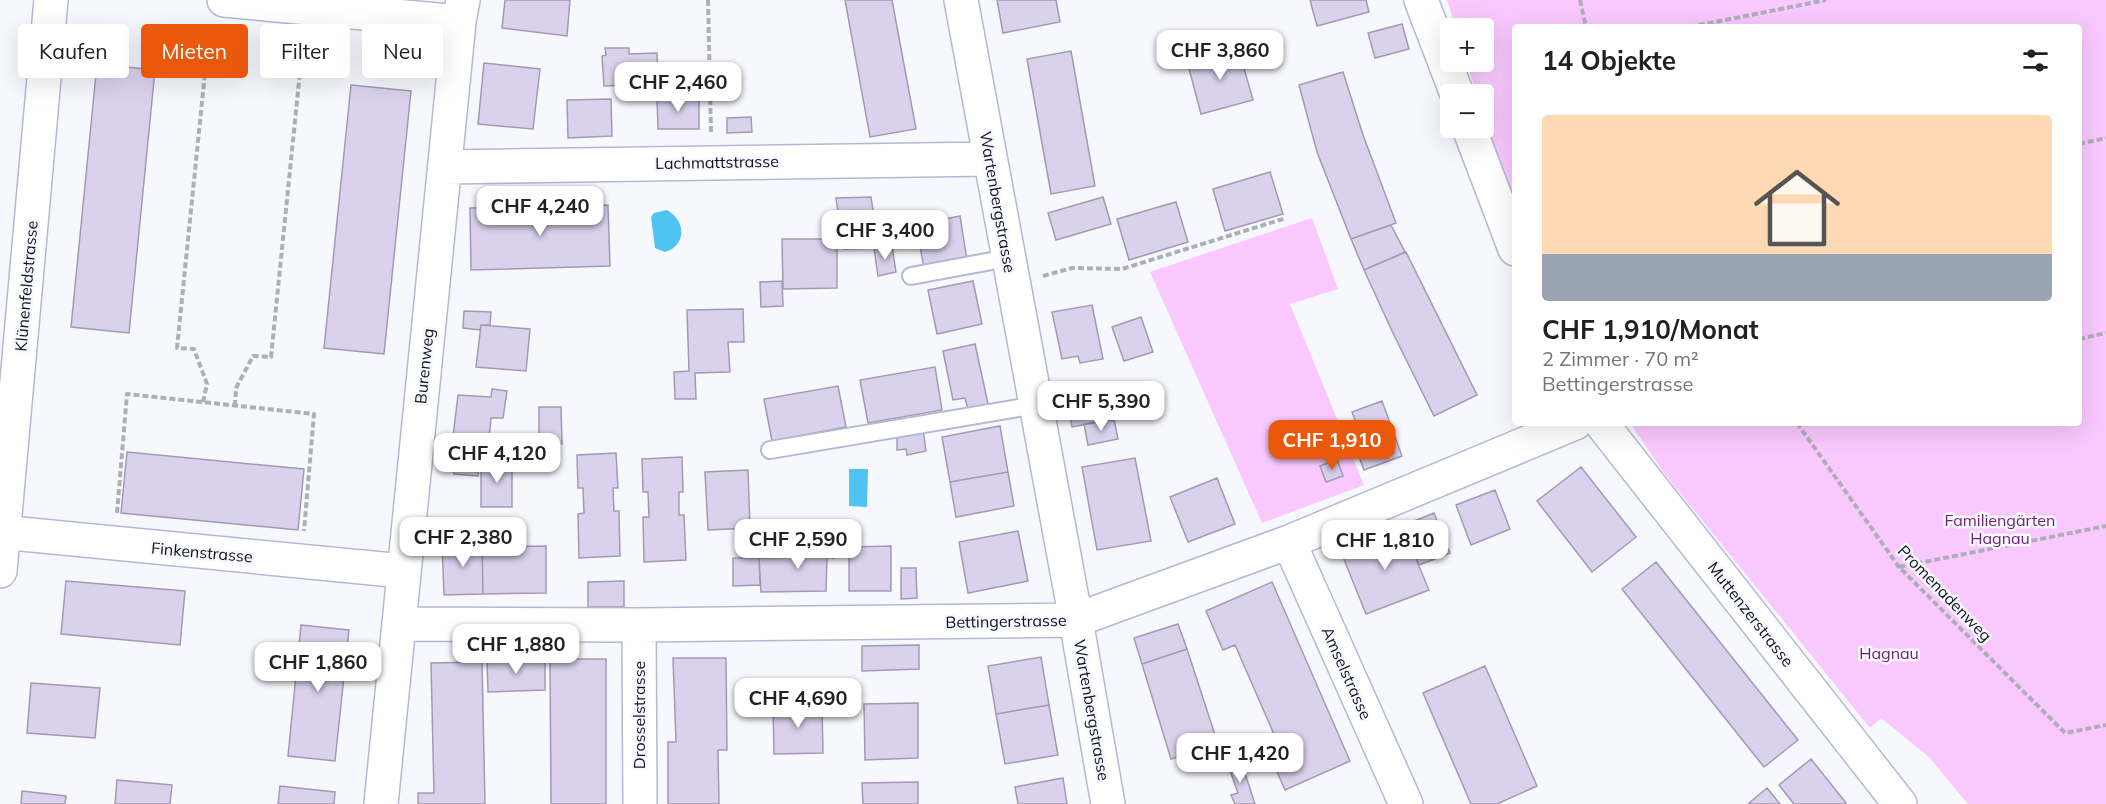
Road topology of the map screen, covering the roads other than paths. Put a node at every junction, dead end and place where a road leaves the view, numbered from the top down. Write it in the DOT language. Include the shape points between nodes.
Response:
graph roads {
  1 [pos="51,0"];
  2 [pos="961,0"];
  3 [pos="1421,0"];
  4 [pos="461,11"];
  5 [pos="228,14"];
  6 [pos="1452,84"];
  7 [pos="1473,138"];
  8 [pos="990,159"];
  9 [pos="445,167"];
  10 [pos="1512,241"];
  11 [pos="1011,271"];
  12 [pos="911,276"];
  13 [pos="1036,405"];
  14 [pos="1568,426"];
  15 [pos="1603,426"];
  16 [pos="770,450"];
  17 [pos="2,532"];
  18 [pos="1289,542"];
  19 [pos="0,571"];
  20 [pos="404,571"];
  21 [pos="1076,620"];
  22 [pos="400,624"];
  23 [pos="639,625"];
  24 [pos="381,804"];
  25 [pos="640,804"];
  26 [pos="1108,804"];
  27 [pos="1406,804"];
  28 [pos="1899,804"];
  1 -- 17 [label="street, Klünenfeldstrasse"];
  2 -- 8 [label="street, Wartenbergstrasse"];
  3 -- 6 [label="street"];
  4 -- 5 [label="street"];
  4 -- 9 [label="street, Burenweg"];
  7 -- 10 [label="street"];
  8 -- 9 [label="street, Lachmattstrasse"];
  8 -- 11 [label="street, Wartenbergstrasse"];
  9 -- 20 [label="street, Burenweg"];
  11 -- 12 [label="lane"];
  11 -- 13 [label="street, Wartenbergstrasse"];
  13 -- 16 [label="lane"];
  13 -- 21 [label="street, Wartenbergstrasse"];
  14 -- 18 [label="street, Bettingerstrasse"];
  15 -- 28 [label="street, Muttenzerstrasse"];
  17 -- 19 [label="street, Klünenfeldstrasse"];
  17 -- 20 [label="street, Finkenstrasse"];
  18 -- 21 [label="street, Bettingerstrasse"];
  18 -- 27 [label="street, Amselstrasse"];
  20 -- 22 [label="street, Burenweg"];
  21 -- 23 [label="street, Bettingerstrasse"];
  21 -- 26 [label="street, Wartenbergstrasse"];
  22 -- 23 [label="street, Bettingerstrasse"];
  22 -- 24 [label="street, Burenweg"];
  23 -- 25 [label="street, Drosselstrasse"];
}
